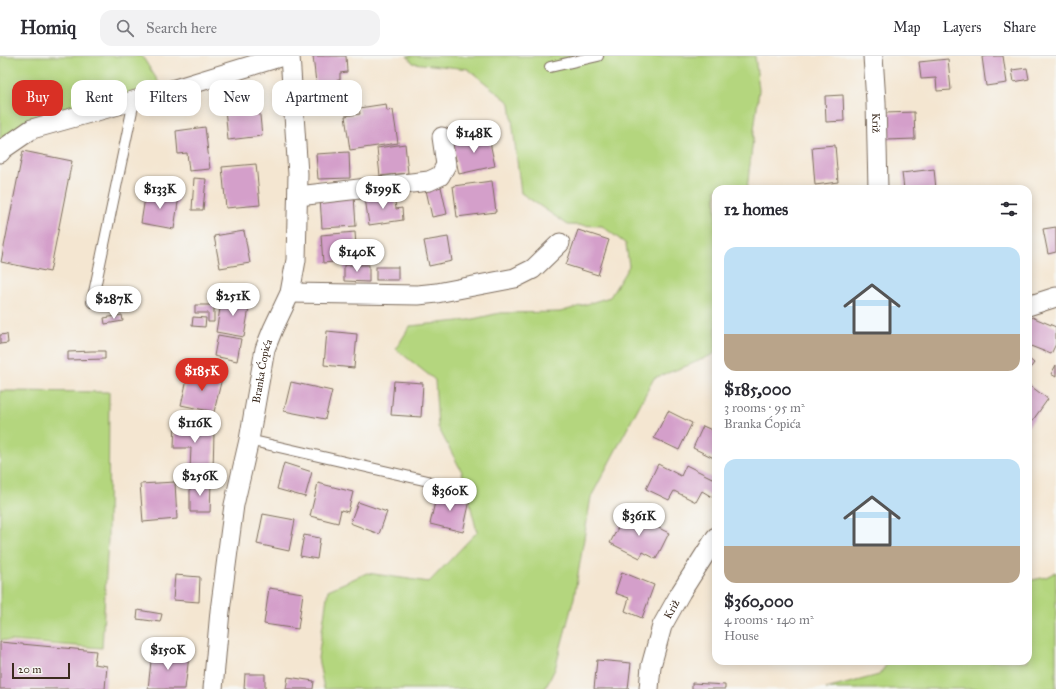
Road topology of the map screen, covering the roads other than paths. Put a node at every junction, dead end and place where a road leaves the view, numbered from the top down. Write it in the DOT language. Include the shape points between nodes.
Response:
graph roads {
  1 [pos="283,56"];
  2 [pos="290,56"];
  3 [pos="598,56"];
  4 [pos="873,56"];
  5 [pos="550,67"];
  6 [pos="134,101"];
  7 [pos="442,137"];
  8 [pos="0,153"];
  9 [pos="878,185"];
  10 [pos="298,196"];
  11 [pos="560,243"];
  12 [pos="290,293"];
  13 [pos="1056,297"];
  14 [pos="92,302"];
  15 [pos="1032,305"];
  16 [pos="249,440"];
  17 [pos="428,481"];
  18 [pos="712,544"];
  19 [pos="213,689"];
  20 [pos="648,689"];
  1 -- 6 [label="street"];
  2 -- 10 [label="street, Branka Ćopića"];
  3 -- 5 [label="lane"];
  4 -- 9 [label="street, Križ"];
  6 -- 8 [label="street" via="32,129"];
  6 -- 14 [label="lane"];
  7 -- 10 [label="street" via="446,165 440,176 429,181"];
  10 -- 12 [label="street, Branka Ćopića" via="296,260"];
  11 -- 12 [label="street" via="533,268 515,278 437,293"];
  12 -- 16 [label="street, Branka Ćopića" via="265,349"];
  13 -- 15 [label="street"];
  16 -- 17 [label="lane"];
  16 -- 19 [label="street, Branka Ćopića" via="234,505"];
  18 -- 20 [label="street, Križ" via="662,626 651,666"];
}
